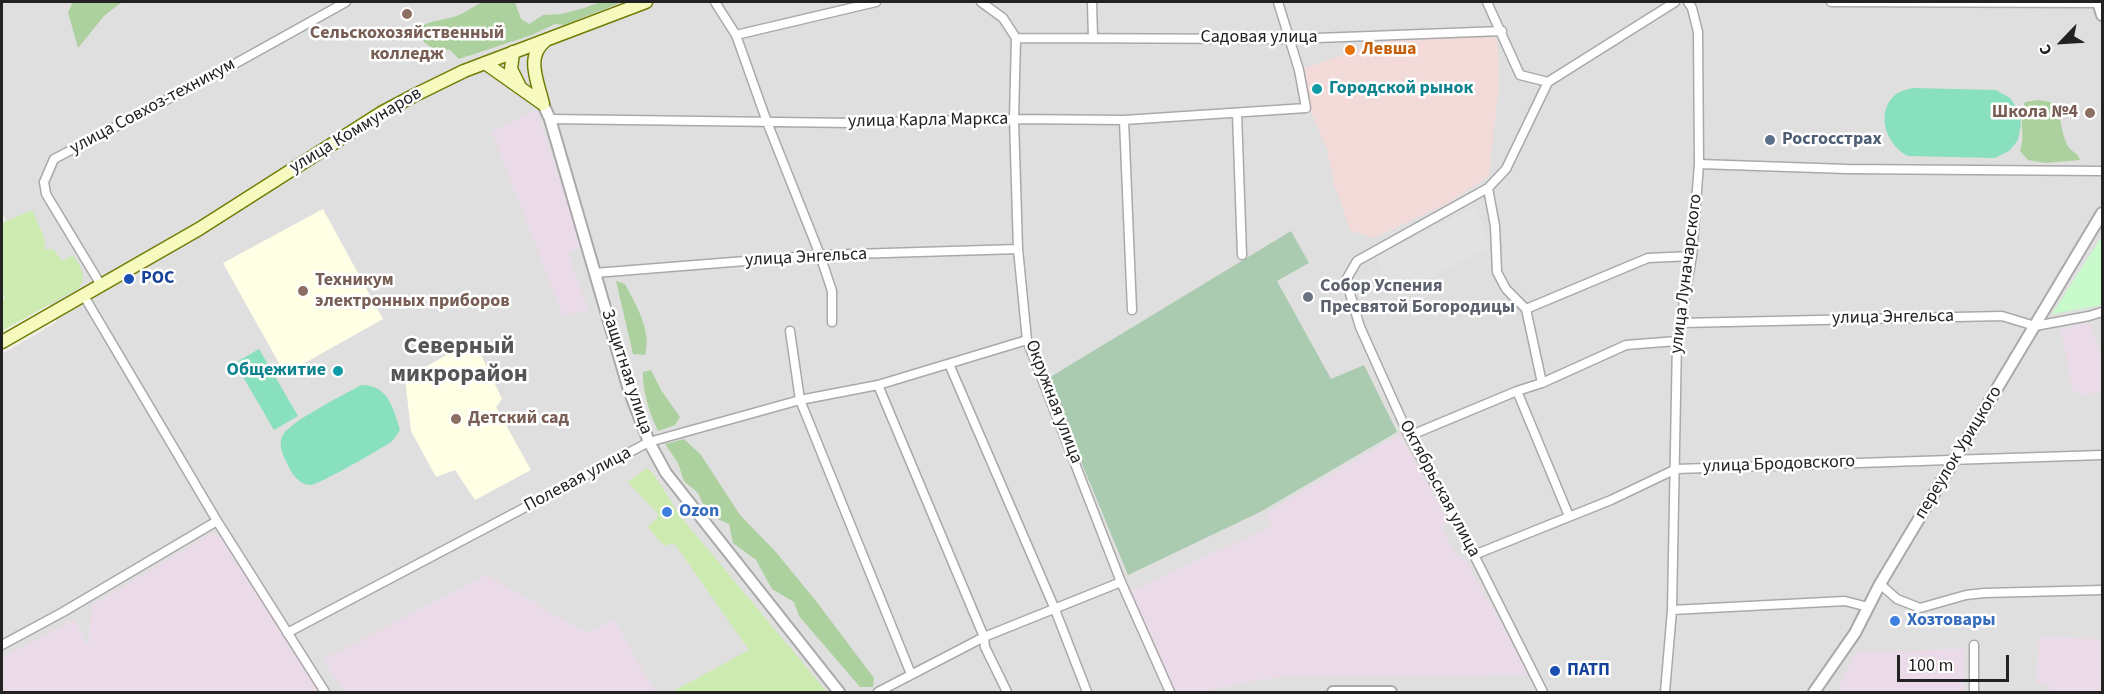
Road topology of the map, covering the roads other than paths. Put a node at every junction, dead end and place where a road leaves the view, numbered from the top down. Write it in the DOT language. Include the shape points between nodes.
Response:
graph roads {
  1 [pos="346,2"];
  2 [pos="646,2"];
  3 [pos="715,2"];
  4 [pos="876,2"];
  5 [pos="981,2"];
  6 [pos="1092,2"];
  7 [pos="1278,2"];
  8 [pos="1487,2"];
  9 [pos="1675,2"];
  10 [pos="1688,2"];
  11 [pos="1830,2"];
  12 [pos="2099,2"];
  13 [pos="2103,15"];
  14 [pos="1502,31"];
  15 [pos="736,35"];
  16 [pos="1016,38"];
  17 [pos="1093,38"];
  18 [pos="547,39"];
  19 [pos="1291,39"];
  20 [pos="516,51"];
  21 [pos="486,63"];
  22 [pos="533,64"];
  23 [pos="1548,82"];
  24 [pos="521,88"];
  25 [pos="543,104"];
  26 [pos="1237,113"];
  27 [pos="1014,119"];
  28 [pos="550,120"];
  29 [pos="1124,120"];
  30 [pos="767,122"];
  31 [pos="1699,164"];
  32 [pos="2103,171"];
  33 [pos="1488,188"];
  34 [pos="2103,213"];
  35 [pos="1018,249"];
  36 [pos="820,255"];
  37 [pos="1242,255"];
  38 [pos="1692,255"];
  39 [pos="595,273"];
  40 [pos="101,285"];
  41 [pos="84,296"];
  42 [pos="1526,309"];
  43 [pos="1132,310"];
  44 [pos="2103,312"];
  45 [pos="832,322"];
  46 [pos="1681,323"];
  47 [pos="2035,326"];
  48 [pos="790,331"];
  49 [pos="1027,340"];
  50 [pos="1677,341"];
  51 [pos="2,342"];
  52 [pos="949,364"];
  53 [pos="1542,383"];
  54 [pos="878,385"];
  55 [pos="1517,391"];
  56 [pos="800,400"];
  57 [pos="1409,436"];
  58 [pos="649,442"];
  59 [pos="2103,455"];
  60 [pos="1955,459"];
  61 [pos="1676,469"];
  62 [pos="1569,516"];
  63 [pos="217,521"];
  64 [pos="1473,555"];
  65 [pos="1121,582"];
  66 [pos="1880,584"];
  67 [pos="2103,590"];
  68 [pos="1054,607"];
  69 [pos="1868,607"];
  70 [pos="1672,610"];
  71 [pos="287,633"];
  72 [pos="984,637"];
  73 [pos="2,645"];
  74 [pos="1974,645"];
  75 [pos="911,674"];
  76 [pos="325,693"];
  77 [pos="839,693"];
  78 [pos="878,693"];
  79 [pos="1007,693"];
  80 [pos="1087,693"];
  81 [pos="1170,693"];
  82 [pos="1333,693"];
  83 [pos="1391,693"];
  84 [pos="1543,693"];
  85 [pos="1665,693"];
  86 [pos="1814,693"];
  87 [pos="1974,693"];
  1 -- 40 [label="street, улица Совхоз-техникум" via="54,159 44,182 46,194"];
  2 -- 18 [label="main road, улица Коммунаров"];
  3 -- 15 [label="street"];
  4 -- 15 [label="street"];
  5 -- 16 [label="street" via="1003,18"];
  6 -- 17 [label="street"];
  7 -- 19 [label="street"];
  8 -- 14 [label="street"];
  9 -- 23 [label="street"];
  10 -- 31 [label="street, улица Луначарского" via="1698,32"];
  11 -- 12 [label="street"];
  12 -- 13 [label="street"];
  14 -- 19 [label="street, Садовая улица"];
  14 -- 23 [label="street" via="1520,75"];
  15 -- 30 [label="street"];
  16 -- 17 [label="street, Садовая улица"];
  16 -- 27 [label="street, Окружная улица"];
  17 -- 19 [label="street, Садовая улица"];
  18 -- 20 [label="main road, улица Коммунаров"];
  18 -- 22 [label="main road" via="535,52"];
  19 -- 26 [label="street, улица Карла Маркса" via="1306,108"];
  20 -- 21 [label="main road, улица Коммунаров"];
  20 -- 22 [label="main road"];
  20 -- 24 [label="main road" via="511,69"];
  21 -- 24 [label="main road"];
  21 -- 40 [label="main road, улица Коммунаров" via="464,70 381,113"];
  22 -- 25 [label="main road"];
  23 -- 33 [label="street" via="1506,169"];
  24 -- 25 [label="main road"];
  25 -- 28 [label="street, Защитная улица"];
  26 -- 29 [label="street, улица Карла Маркса"];
  26 -- 37 [label="street"];
  27 -- 29 [label="street, улица Карла Маркса"];
  27 -- 30 [label="street, улица Карла Маркса"];
  27 -- 35 [label="street, Окружная улица"];
  28 -- 30 [label="street, улица Карла Маркса"];
  28 -- 39 [label="street, Защитная улица"];
  29 -- 43 [label="street"];
  30 -- 36 [label="street"];
  31 -- 32 [label="street"];
  31 -- 38 [label="street, улица Луначарского"];
  33 -- 42 [label="street" via="1496,226 1497,272 1506,290"];
  33 -- 57 [label="street, Октябрьская улица" via="1357,261 1346,280 1360,327"];
  34 -- 47 [label="street, переулок Урицкого"];
  35 -- 36 [label="street, улица Энгельса"];
  35 -- 49 [label="street, Окружная улица"];
  36 -- 39 [label="street, улица Энгельса"];
  36 -- 45 [label="street" via="832,291"];
  38 -- 42 [label="street" via="1648,258"];
  38 -- 46 [label="street, улица Луначарского"];
  39 -- 58 [label="street, Защитная улица" via="629,390"];
  40 -- 41 [label="main road, улица Коммунаров"];
  41 -- 51 [label="main road, улица Коммунаров"];
  41 -- 63 [label="street"];
  42 -- 53 [label="street"];
  44 -- 47 [label="street, улица Энгельса"];
  46 -- 47 [label="street, улица Энгельса" via="2002,316"];
  46 -- 50 [label="street, улица Луначарского"];
  47 -- 60 [label="street, переулок Урицкого"];
  48 -- 56 [label="street"];
  49 -- 52 [label="street, Полевая улица"];
  49 -- 65 [label="street, Окружная улица"];
  50 -- 53 [label="street" via="1626,345"];
  50 -- 61 [label="street, улица Луначарского"];
  52 -- 54 [label="street, Полевая улица"];
  52 -- 68 [label="street"];
  53 -- 55 [label="street"];
  54 -- 56 [label="street, Полевая улица"];
  54 -- 72 [label="street"];
  55 -- 57 [label="street"];
  55 -- 62 [label="street"];
  56 -- 58 [label="street, Полевая улица"];
  56 -- 75 [label="street"];
  57 -- 64 [label="street, Октябрьская улица"];
  58 -- 71 [label="street, Полевая улица"];
  58 -- 77 [label="street, Защитная улица" via="666,473"];
  59 -- 60 [label="street, улица Бродовского"];
  60 -- 61 [label="street, улица Бродовского"];
  60 -- 66 [label="street, переулок Урицкого"];
  61 -- 62 [label="street, улица Бродовского"];
  61 -- 70 [label="street, улица Луначарского"];
  62 -- 64 [label="street, улица Бродовского"];
  63 -- 71 [label="street"];
  63 -- 73 [label="street"];
  64 -- 84 [label="street, Октябрьская улица"];
  65 -- 68 [label="street"];
  65 -- 81 [label="street, Окружная улица"];
  66 -- 67 [label="street" via="1897,599 1920,608 1984,593"];
  66 -- 69 [label="street, переулок Урицкого"];
  68 -- 72 [label="street"];
  68 -- 80 [label="street"];
  69 -- 70 [label="street" via="1845,601"];
  69 -- 86 [label="street, переулок Урицкого"];
  70 -- 85 [label="street, улица Луначарского"];
  71 -- 76 [label="street"];
  72 -- 75 [label="street"];
  72 -- 79 [label="street"];
  74 -- 87 [label="street"];
  75 -- 78 [label="street"];
  82 -- 83 [label="street"];
}
